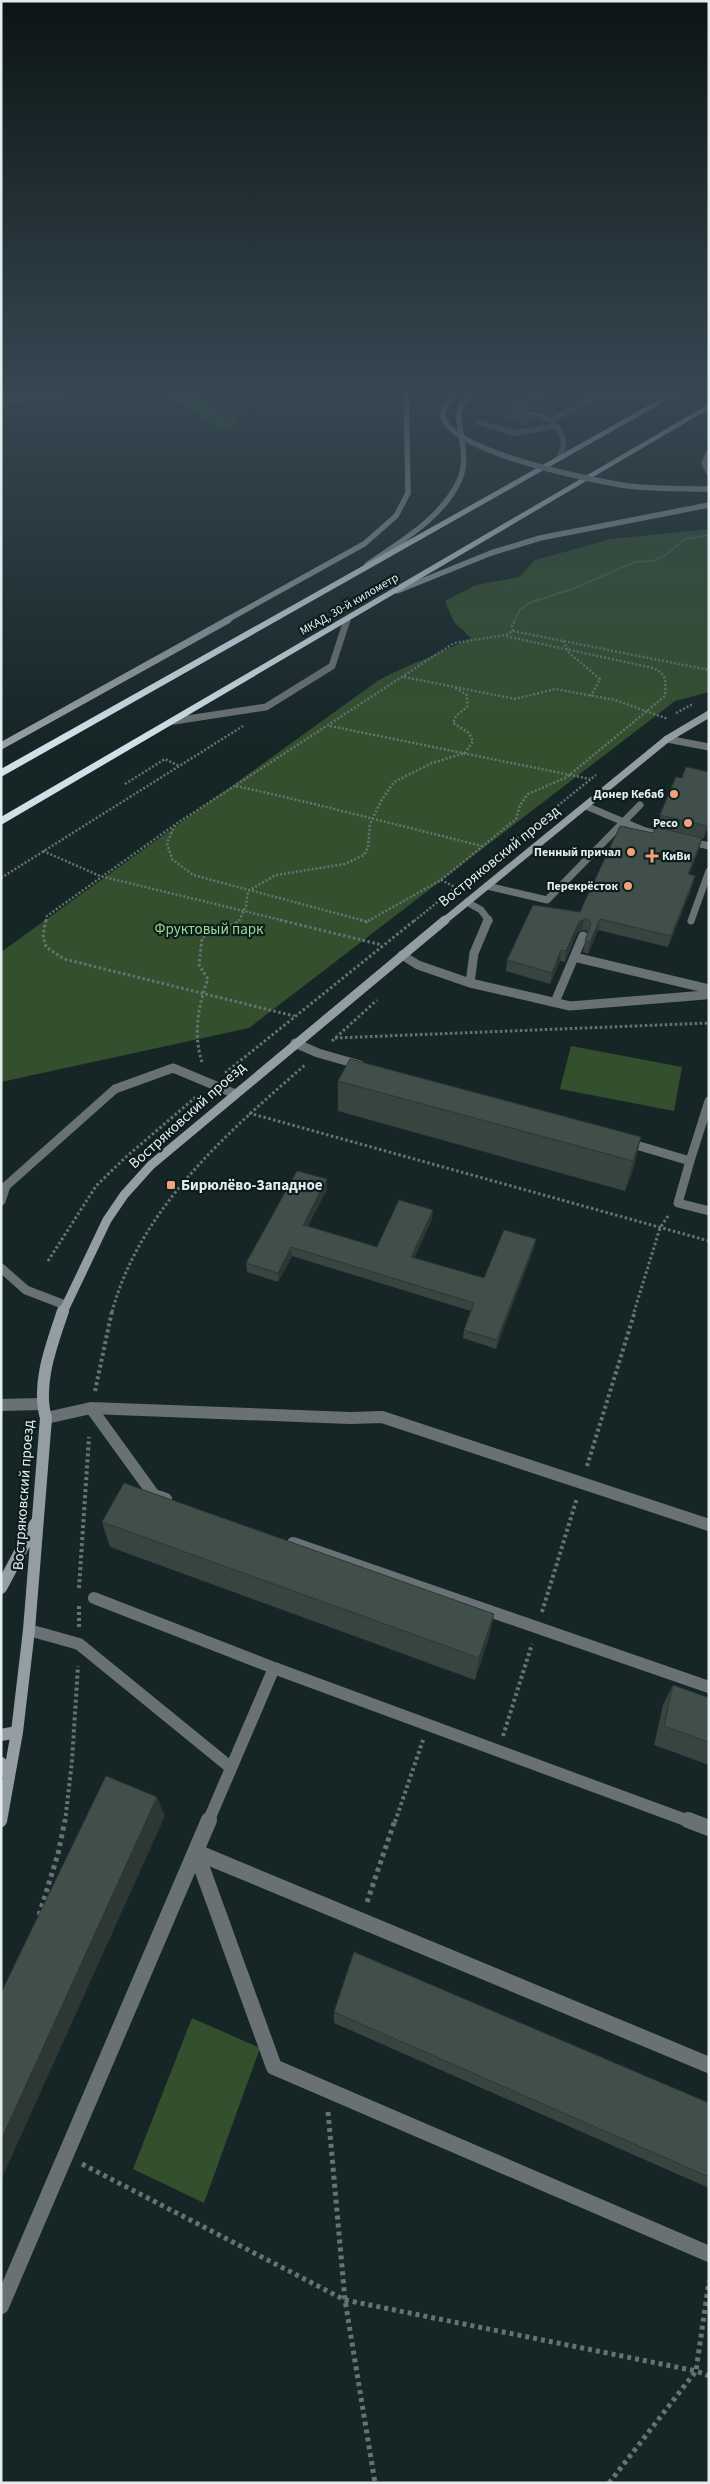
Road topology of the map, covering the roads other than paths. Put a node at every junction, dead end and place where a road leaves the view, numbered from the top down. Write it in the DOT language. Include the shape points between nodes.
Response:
graph roads {
  1 [pos="403,506"];
  2 [pos="440,506"];
  3 [pos="475,506"];
  4 [pos="540,506"];
  5 [pos="704,506"];
  6 [pos="354,575"];
  7 [pos="397,591"];
  8 [pos="347,619"];
  9 [pos="709,714"];
  10 [pos="174,721"];
  11 [pos="667,739"];
  12 [pos="1,746"];
  13 [pos="709,747"];
  14 [pos="1,774"];
  15 [pos="640,805"];
  16 [pos="586,806"];
  17 [pos="622,821"];
  18 [pos="1,822"];
  19 [pos="672,837"];
  20 [pos="681,840"];
  21 [pos="709,846"];
  22 [pos="709,871"];
  23 [pos="487,886"];
  24 [pos="467,902"];
  25 [pos="690,921"];
  26 [pos="584,936"];
  27 [pos="402,954"];
  28 [pos="574,957"];
  29 [pos="470,983"];
  30 [pos="707,992"];
  31 [pos="555,1002"];
  32 [pos="294,1043"];
  33 [pos="366,1067"];
  34 [pos="233,1093"];
  35 [pos="709,1100"];
  36 [pos="614,1139"];
  37 [pos="690,1161"];
  38 [pos="1,1201"];
  39 [pos="709,1211"];
  40 [pos="1,1268"];
  41 [pos="65,1305"];
  42 [pos="42,1404"];
  43 [pos="1,1405"];
  44 [pos="91,1408"];
  45 [pos="46,1418"];
  46 [pos="182,1504"];
  47 [pos="38,1519"];
  48 [pos="709,1525"];
  49 [pos="285,1540"];
  50 [pos="1,1588"];
  51 [pos="94,1598"];
  52 [pos="29,1630"];
  53 [pos="274,1668"];
  54 [pos="709,1687"];
  55 [pos="17,1732"];
  56 [pos="1,1735"];
  57 [pos="1,1763"];
  58 [pos="230,1767"];
  59 [pos="9,1777"];
  60 [pos="1,1821"];
  61 [pos="709,1828"];
  62 [pos="196,1852"];
  63 [pos="709,2065"];
  64 [pos="709,2254"];
  65 [pos="1,2306"];
  1 -- 12 [label="street" via="396,518 364,544"];
  2 -- 6 [label="street"];
  3 -- 6 [label="highway, МКАД, 30-й километр"];
  4 -- 7 [label="highway, МКАД, 30-й километр"];
  5 -- 7 [label="street" via="540,538 491,553"];
  6 -- 14 [label="highway, МКАД, 30-й километр"];
  7 -- 8 [label="highway, МКАД, 30-й километр"];
  8 -- 10 [label="highway, МКАД, 30-й километр"];
  8 -- 10 [label="lane" via="332,666 266,707"];
  9 -- 11 [label="street, Востряковский проезд"];
  10 -- 18 [label="highway, МКАД, 30-й километр"];
  11 -- 13 [label="lane"];
  11 -- 16 [label="street, Востряковский проезд"];
  15 -- 17 [label="lane"];
  16 -- 17 [label="lane"];
  16 -- 23 [label="street, Востряковский проезд"];
  17 -- 19 [label="lane" via="645,831"];
  17 -- 23 [label="lane" via="547,900"];
  20 -- 21 [label="lane"];
  22 -- 25 [label="lane"];
  23 -- 24 [label="street, Востряковский проезд"];
  24 -- 27 [label="street, Востряковский проезд"];
  24 -- 29 [label="lane" via="481,910 489,921 474,953"];
  26 -- 28 [label="lane"];
  27 -- 29 [label="lane" via="418,965"];
  27 -- 32 [label="street, Востряковский проезд"];
  28 -- 30 [label="lane"];
  28 -- 31 [label="lane"];
  29 -- 31 [label="lane"];
  30 -- 31 [label="lane" via="570,1006"];
  32 -- 33 [label="lane"];
  32 -- 34 [label="street, Востряковский проезд"];
  34 -- 38 [label="lane" via="174,1068 115,1089 6,1186"];
  34 -- 41 [label="street, Востряковский проезд" via="151,1165 124,1195 106,1220"];
  35 -- 37 [label="lane"];
  36 -- 37 [label="lane"];
  37 -- 39 [label="lane" via="678,1203"];
  40 -- 41 [label="lane" via="26,1290"];
  41 -- 42 [label="street, Востряковский проезд" via="49,1353"];
  42 -- 43 [label="lane"];
  42 -- 45 [label="street, Востряковский проезд"];
  44 -- 45 [label="lane"];
  44 -- 46 [label="lane" via="154,1495"];
  44 -- 48 [label="lane" via="382,1417"];
  45 -- 47 [label="street, Востряковский проезд"];
  47 -- 50 [label="street"];
  47 -- 52 [label="street, Востряковский проезд"];
  49 -- 54 [label="lane"];
  51 -- 53 [label="lane"];
  52 -- 55 [label="street, Востряковский проезд"];
  52 -- 58 [label="lane" via="79,1644"];
  53 -- 58 [label="lane"];
  53 -- 61 [label="lane"];
  55 -- 56 [label="street"];
  55 -- 59 [label="street, Востряковский проезд"];
  57 -- 59 [label="street"];
  58 -- 62 [label="lane"];
  59 -- 60 [label="street, Востряковский проезд"];
  62 -- 63 [label="lane"];
  62 -- 64 [label="lane" via="274,2067"];
  62 -- 65 [label="lane"];
}
